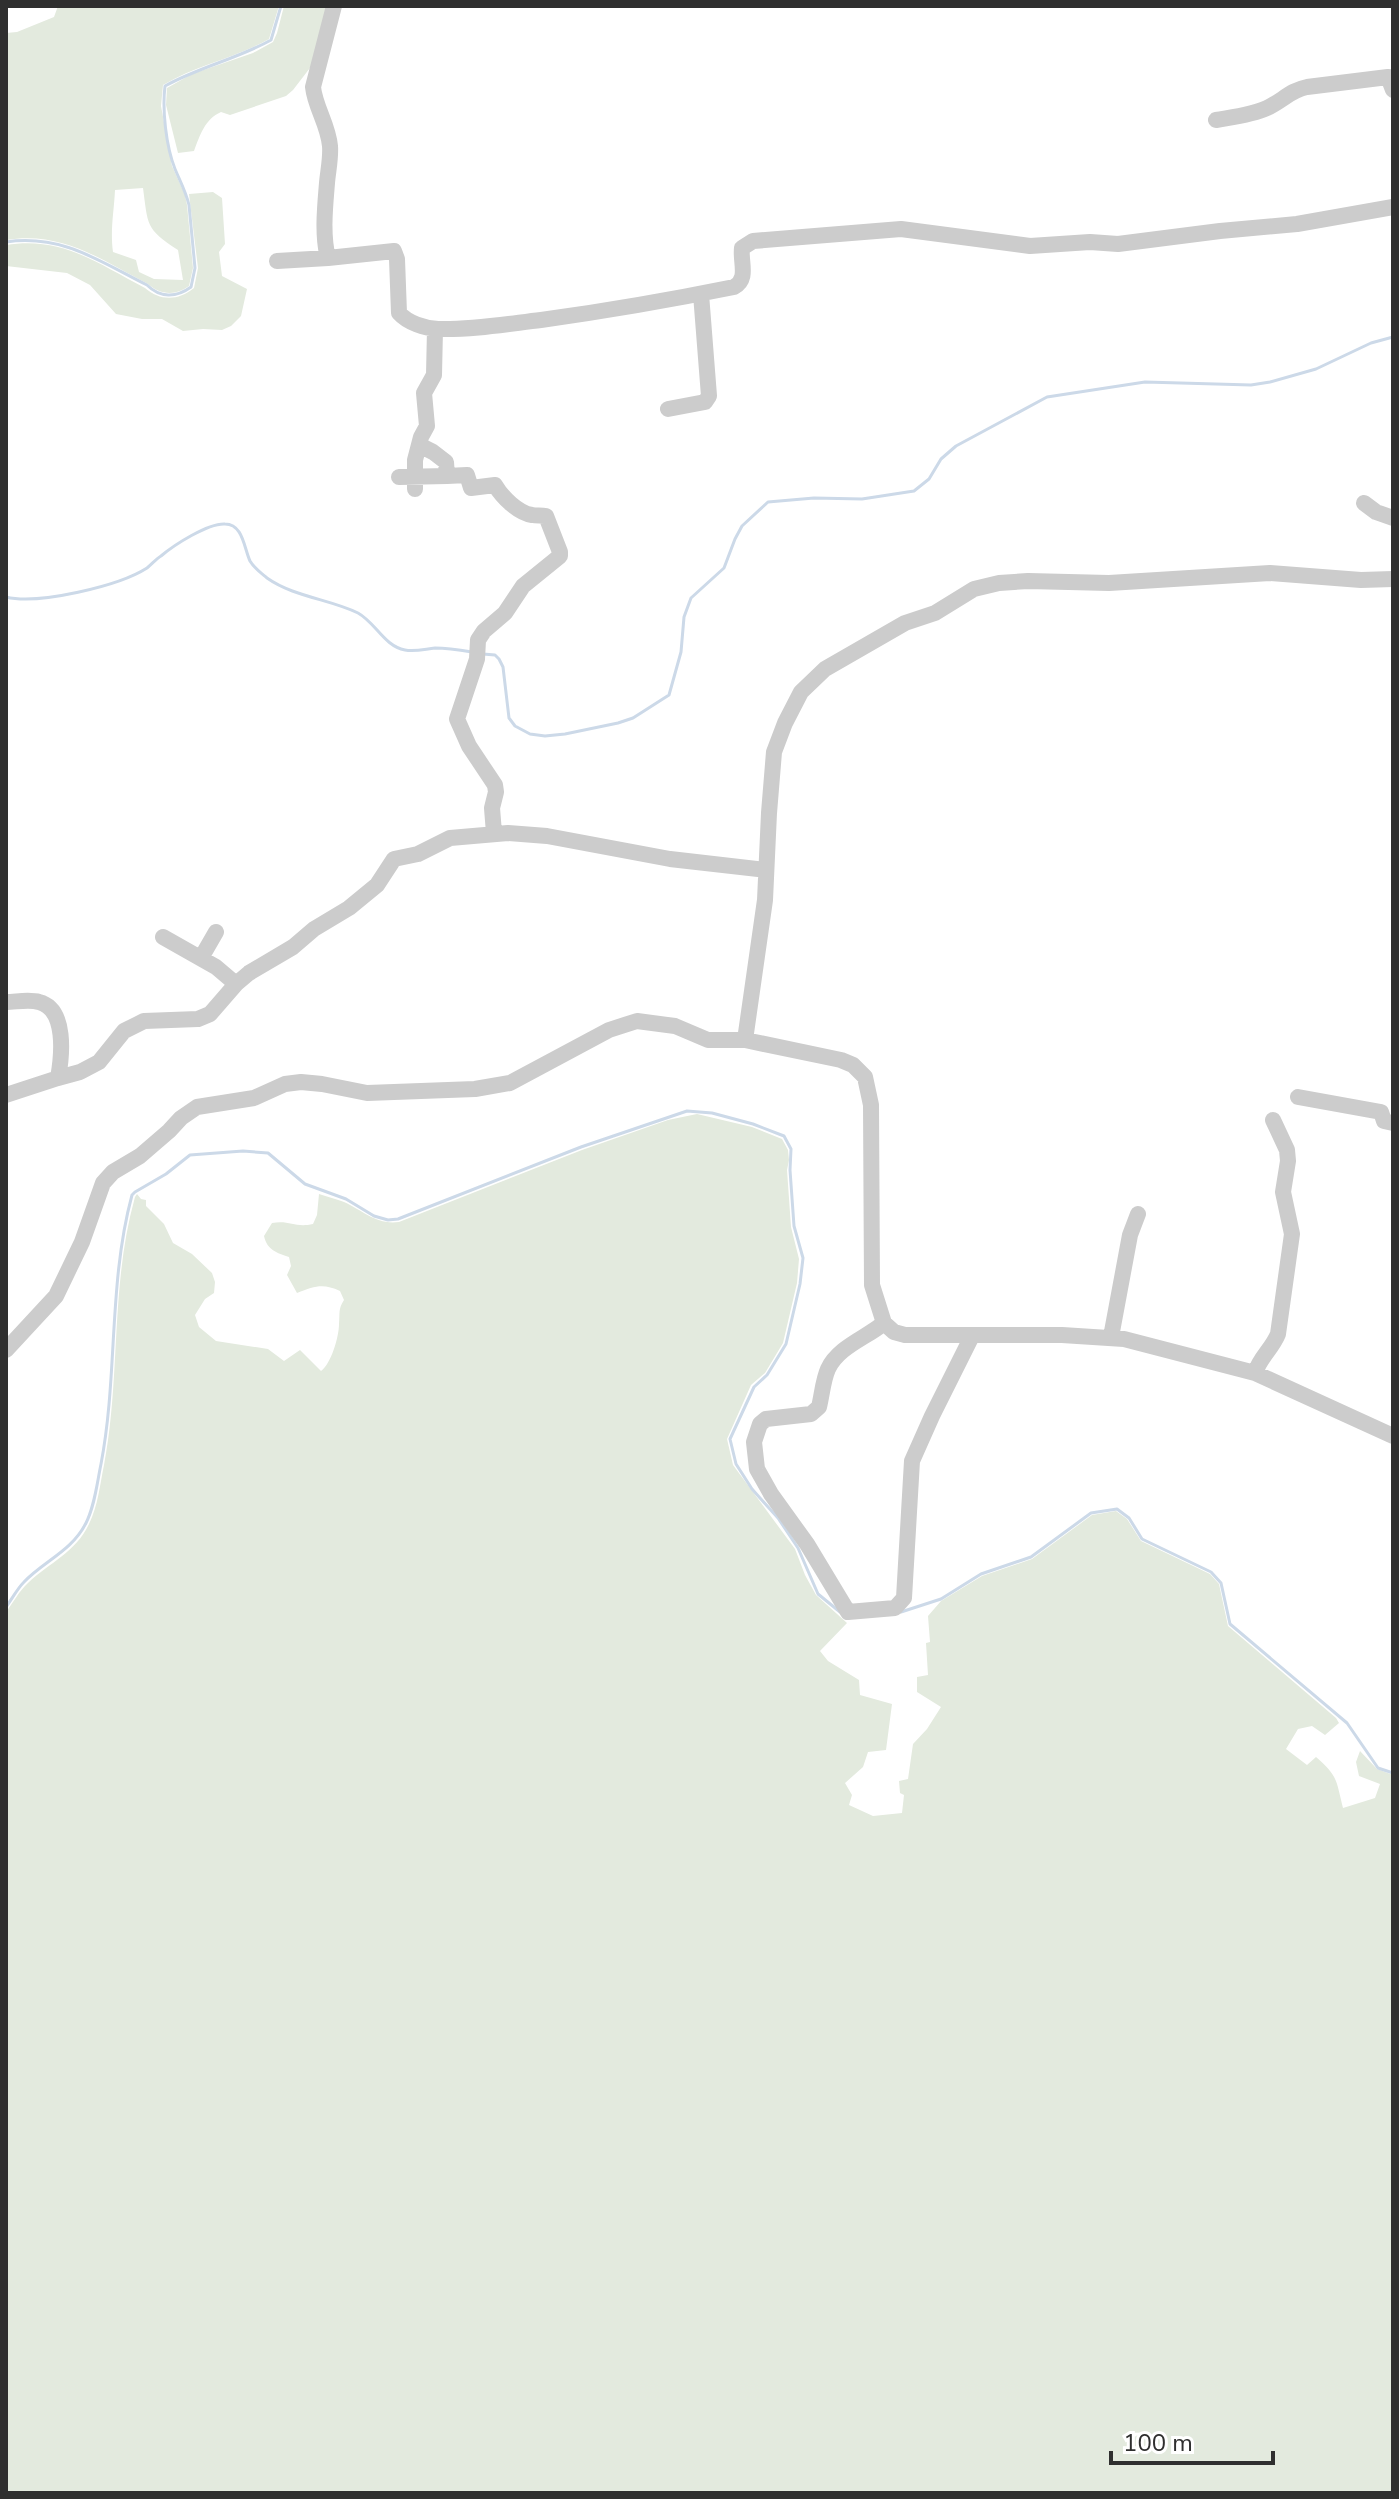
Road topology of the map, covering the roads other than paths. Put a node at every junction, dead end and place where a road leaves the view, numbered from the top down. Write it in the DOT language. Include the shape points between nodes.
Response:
graph roads {
  1 [pos="334,6"];
  2 [pos="1393,90"];
  3 [pos="1216,120"];
  4 [pos="1393,207"];
  5 [pos="328,258"];
  6 [pos="277,261"];
  7 [pos="701,294"];
  8 [pos="435,329"];
  9 [pos="668,409"];
  10 [pos="419,445"];
  11 [pos="447,476"];
  12 [pos="1364,503"];
  13 [pos="1393,518"];
  14 [pos="1393,579"];
  15 [pos="494,833"];
  16 [pos="766,870"];
  17 [pos="216,932"];
  18 [pos="163,937"];
  19 [pos="201,958"];
  20 [pos="236,984"];
  21 [pos="6,1002"];
  22 [pos="745,1040"];
  23 [pos="58,1078"];
  24 [pos="6,1095"];
  25 [pos="1298,1097"];
  26 [pos="1273,1120"];
  27 [pos="1393,1123"];
  28 [pos="1138,1214"];
  29 [pos="884,1323"];
  30 [pos="972,1336"];
  31 [pos="1111,1337"];
  32 [pos="6,1350"];
  33 [pos="1255,1373"];
  34 [pos="1393,1436"];
  1 -- 5 [label="street" via="313,87 331,150"];
  2 -- 3 [label="street" via="1388,77 1307,87 1259,111"];
  4 -- 7 [label="street" via="1297,224 1118,244 1030,246 901,229 753,241 742,248 739,285"];
  5 -- 6 [label="street"];
  5 -- 8 [label="street" via="394,251 399,313"];
  7 -- 8 [label="street" via="547,319"];
  7 -- 9 [label="street" via="709,396 705,402"];
  8 -- 10 [label="street" via="434,375 424,393 427,426"];
  10 -- 11 [label="street" via="446,462"];
  10 -- 11 [label="street" via="410,481"];
  11 -- 15 [label="street" via="467,475 471,488 495,485 524,512 546,516 560,552 478,640 472,677 457,714 469,746 495,785"];
  12 -- 13 [label="street"];
  14 -- 16 [label="street" via="1238,573 1109,583 1028,581 974,589 825,669 801,692 774,752"];
  15 -- 16 [label="street" via="547,836"];
  15 -- 20 [label="street" via="450,838 394,859 377,885 349,908"];
  16 -- 22 [label="street"];
  17 -- 19 [label="street"];
  18 -- 19 [label="street"];
  19 -- 20 [label="street"];
  20 -- 23 [label="street" via="210,1014 144,1021 124,1031 99,1062"];
  21 -- 23 [label="street" via="41,1002 54,1015 62,1044"];
  22 -- 29 [label="street" via="841,1060 865,1077 871,1105 872,1285"];
  22 -- 32 [label="street" via="708,1040 675,1026 637,1021 609,1030 510,1083 367,1093 301,1082 254,1098 197,1107 103,1183 56,1296"];
  23 -- 24 [label="street"];
  25 -- 27 [label="street" via="1381,1112 1384,1121"];
  26 -- 33 [label="street" via="1287,1150 1283,1192 1292,1240 1278,1334"];
  28 -- 31 [label="street"];
  29 -- 30 [label="street" via="905,1335"];
  29 -- 30 [label="street" via="845,1348 827,1369 815,1411 766,1419 754,1442 757,1469 848,1612 895,1608 904,1598 912,1461"];
  30 -- 31 [label="street"];
  31 -- 33 [label="street"];
  33 -- 34 [label="street"];
}
